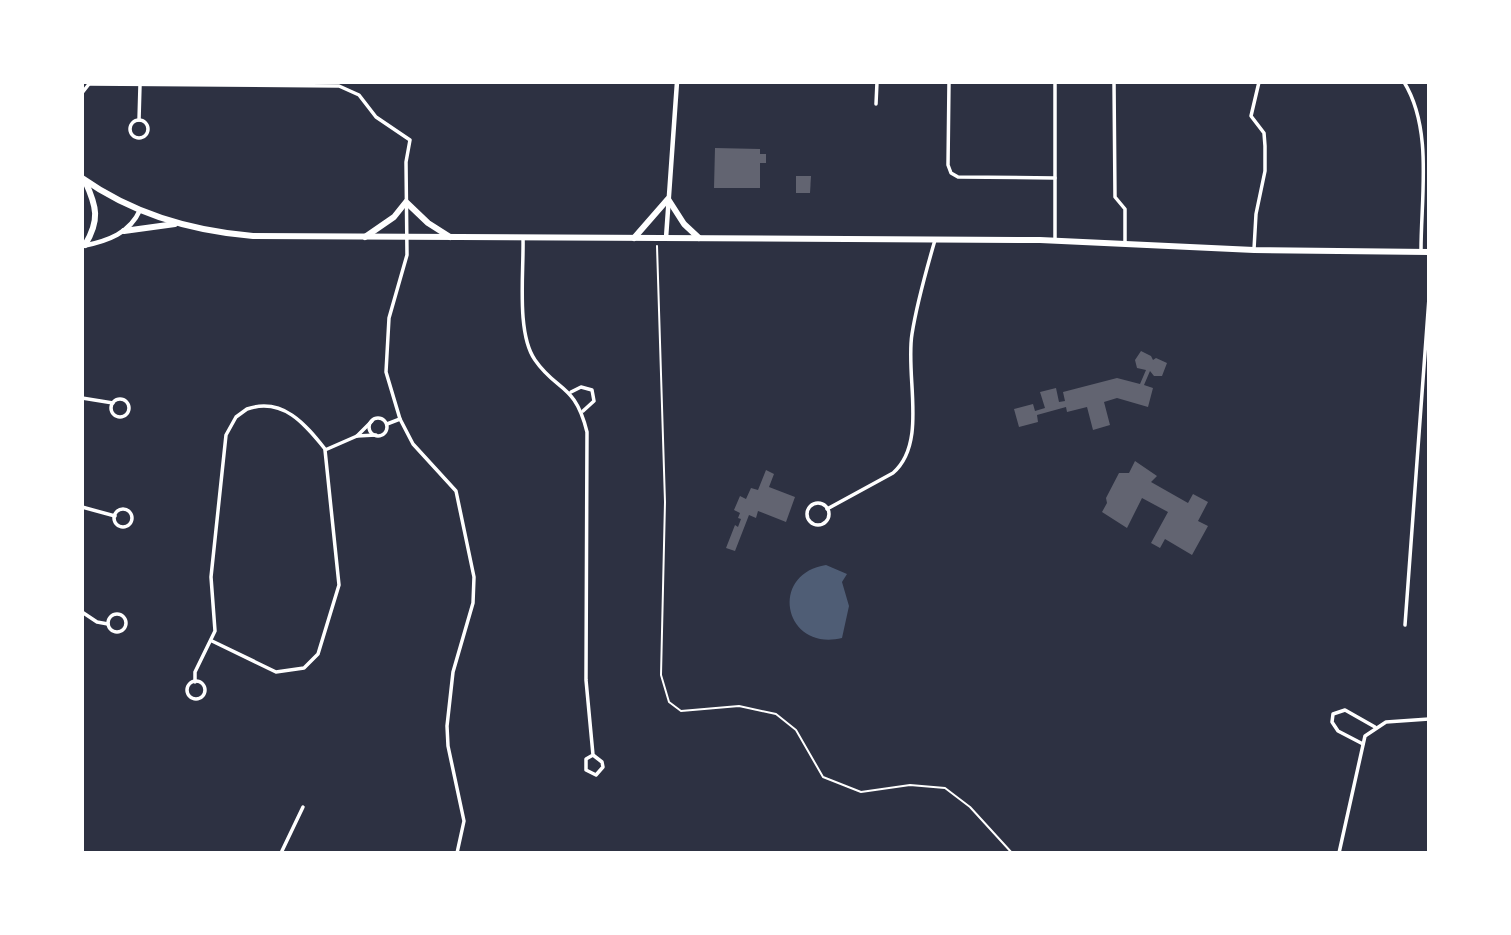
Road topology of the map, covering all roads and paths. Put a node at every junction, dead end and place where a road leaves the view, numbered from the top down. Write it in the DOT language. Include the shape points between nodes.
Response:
graph roads {
  1 [pos="677,82"];
  2 [pos="877,82"];
  3 [pos="949,82"];
  4 [pos="1055,82"];
  5 [pos="1114,82"];
  6 [pos="1259,82"];
  7 [pos="1404,82"];
  8 [pos="89,83"];
  9 [pos="140,85"];
  10 [pos="82,93"];
  11 [pos="876,104"];
  12 [pos="139,120"];
  13 [pos="1055,178"];
  14 [pos="83,179"];
  15 [pos="668,199"];
  16 [pos="406,202"];
  17 [pos="140,210"];
  18 [pos="177,223"];
  19 [pos="124,231"];
  20 [pos="365,237"];
  21 [pos="406,237"];
  22 [pos="452,238"];
  23 [pos="523,238"];
  24 [pos="634,238"];
  25 [pos="657,238"];
  26 [pos="666,238"];
  27 [pos="699,238"];
  28 [pos="935,240"];
  29 [pos="1055,241"];
  30 [pos="1125,243"];
  31 [pos="84,245"];
  32 [pos="1254,250"];
  33 [pos="1425,253"];
  34 [pos="1429,298"];
  35 [pos="570,392"];
  36 [pos="82,398"];
  37 [pos="113,404"];
  38 [pos="582,411"];
  39 [pos="400,419"];
  40 [pos="372,421"];
  41 [pos="387,424"];
  42 [pos="376,435"];
  43 [pos="357,436"];
  44 [pos="325,450"];
  45 [pos="82,507"];
  46 [pos="827,509"];
  47 [pos="115,516"];
  48 [pos="82,612"];
  49 [pos="108,624"];
  50 [pos="1405,625"];
  51 [pos="212,641"];
  52 [pos="195,682"];
  53 [pos="1429,719"];
  54 [pos="1375,727"];
  55 [pos="1363,744"];
  56 [pos="593,755"];
  57 [pos="303,807"];
  58 [pos="281,853"];
  59 [pos="457,853"];
  60 [pos="1012,853"];
  61 [pos="1339,853"];
  1 -- 15 [label="street"];
  2 -- 11 [label="street"];
  3 -- 13 [label="street" via="951,173 958,177"];
  4 -- 13 [label="street"];
  5 -- 30 [label="street" via="1115,197 1125,209"];
  6 -- 32 [label="street" via="1251,116 1264,133 1265,170"];
  7 -- 33 [label="street" via="1414,99 1421,129"];
  8 -- 9 [label="street"];
  8 -- 10 [label="street"];
  9 -- 12 [label="street"];
  9 -- 16 [label="street" via="324,84 351,89 376,117 410,140"];
  12 -- 12 [label="street" via="131,128 139,137 148,128"];
  13 -- 29 [label="street"];
  14 -- 17 [label="main road"];
  14 -- 31 [label="main road" via="97,212 95,229"];
  15 -- 24 [label="main road"];
  15 -- 26 [label="street"];
  15 -- 27 [label="main road"];
  16 -- 20 [label="main road" via="394,217"];
  16 -- 21 [label="street"];
  16 -- 22 [label="main road"];
  17 -- 18 [label="main road"];
  17 -- 19 [label="street"];
  18 -- 19 [label="main road"];
  18 -- 20 [label="main road" via="253,236"];
  19 -- 31 [label="street"];
  20 -- 21 [label="main road"];
  21 -- 22 [label="main road"];
  21 -- 39 [label="street" via="407,255 388,318 385,355 388,385"];
  22 -- 23 [label="main road"];
  23 -- 24 [label="main road"];
  23 -- 35 [label="street" via="528,345 535,360"];
  24 -- 25 [label="main road"];
  25 -- 26 [label="main road"];
  25 -- 60 [label="path" via="664,493 661,675 668,702 681,711 739,706 776,714 796,730 823,777 861,792 910,785 945,788"];
  26 -- 27 [label="main road"];
  27 -- 28 [label="main road"];
  28 -- 29 [label="main road"];
  28 -- 46 [label="street" via="911,335 909,453 893,473"];
  29 -- 30 [label="main road"];
  30 -- 32 [label="main road"];
  32 -- 33 [label="main road"];
  34 -- 50 [label="street"];
  35 -- 38 [label="street"];
  35 -- 38 [label="street" via="581,387 592,390 594,401"];
  36 -- 37 [label="street"];
  37 -- 37 [label="street" via="116,415 128,411 125,400"];
  38 -- 56 [label="street" via="587,432 586,680"];
  39 -- 41 [label="street"];
  39 -- 59 [label="street" via="420,455 456,491 474,577 473,603 453,672 447,726 464,813"];
  40 -- 41 [label="street" via="381,418"];
  40 -- 42 [label="street" via="370,430"];
  40 -- 43 [label="street"];
  41 -- 42 [label="street" via="385,432"];
  42 -- 43 [label="street"];
  43 -- 44 [label="street"];
  44 -- 51 [label="street" via="339,585 318,654 304,667 276,673"];
  44 -- 51 [label="street" via="304,424 285,410 256,406 236,417 226,435 211,577 216,622"];
  45 -- 47 [label="street"];
  46 -- 46 [label="street" via="814,503 807,516 814,523 823,523"];
  47 -- 47 [label="street" via="121,526 131,520 125,510"];
  48 -- 49 [label="street"];
  49 -- 49 [label="street" via="118,632 125,622 117,615"];
  51 -- 52 [label="street" via="195,672"];
  52 -- 52 [label="street" via="187,692 197,699 204,689"];
  53 -- 54 [label="street" via="1398,719"];
  54 -- 55 [label="street"];
  54 -- 55 [label="street" via="1345,710 1333,714 1338,731"];
  55 -- 61 [label="street"];
  56 -- 56 [label="street" via="603,767 596,775 586,771 586,758"];
  57 -- 58 [label="street"];
}
